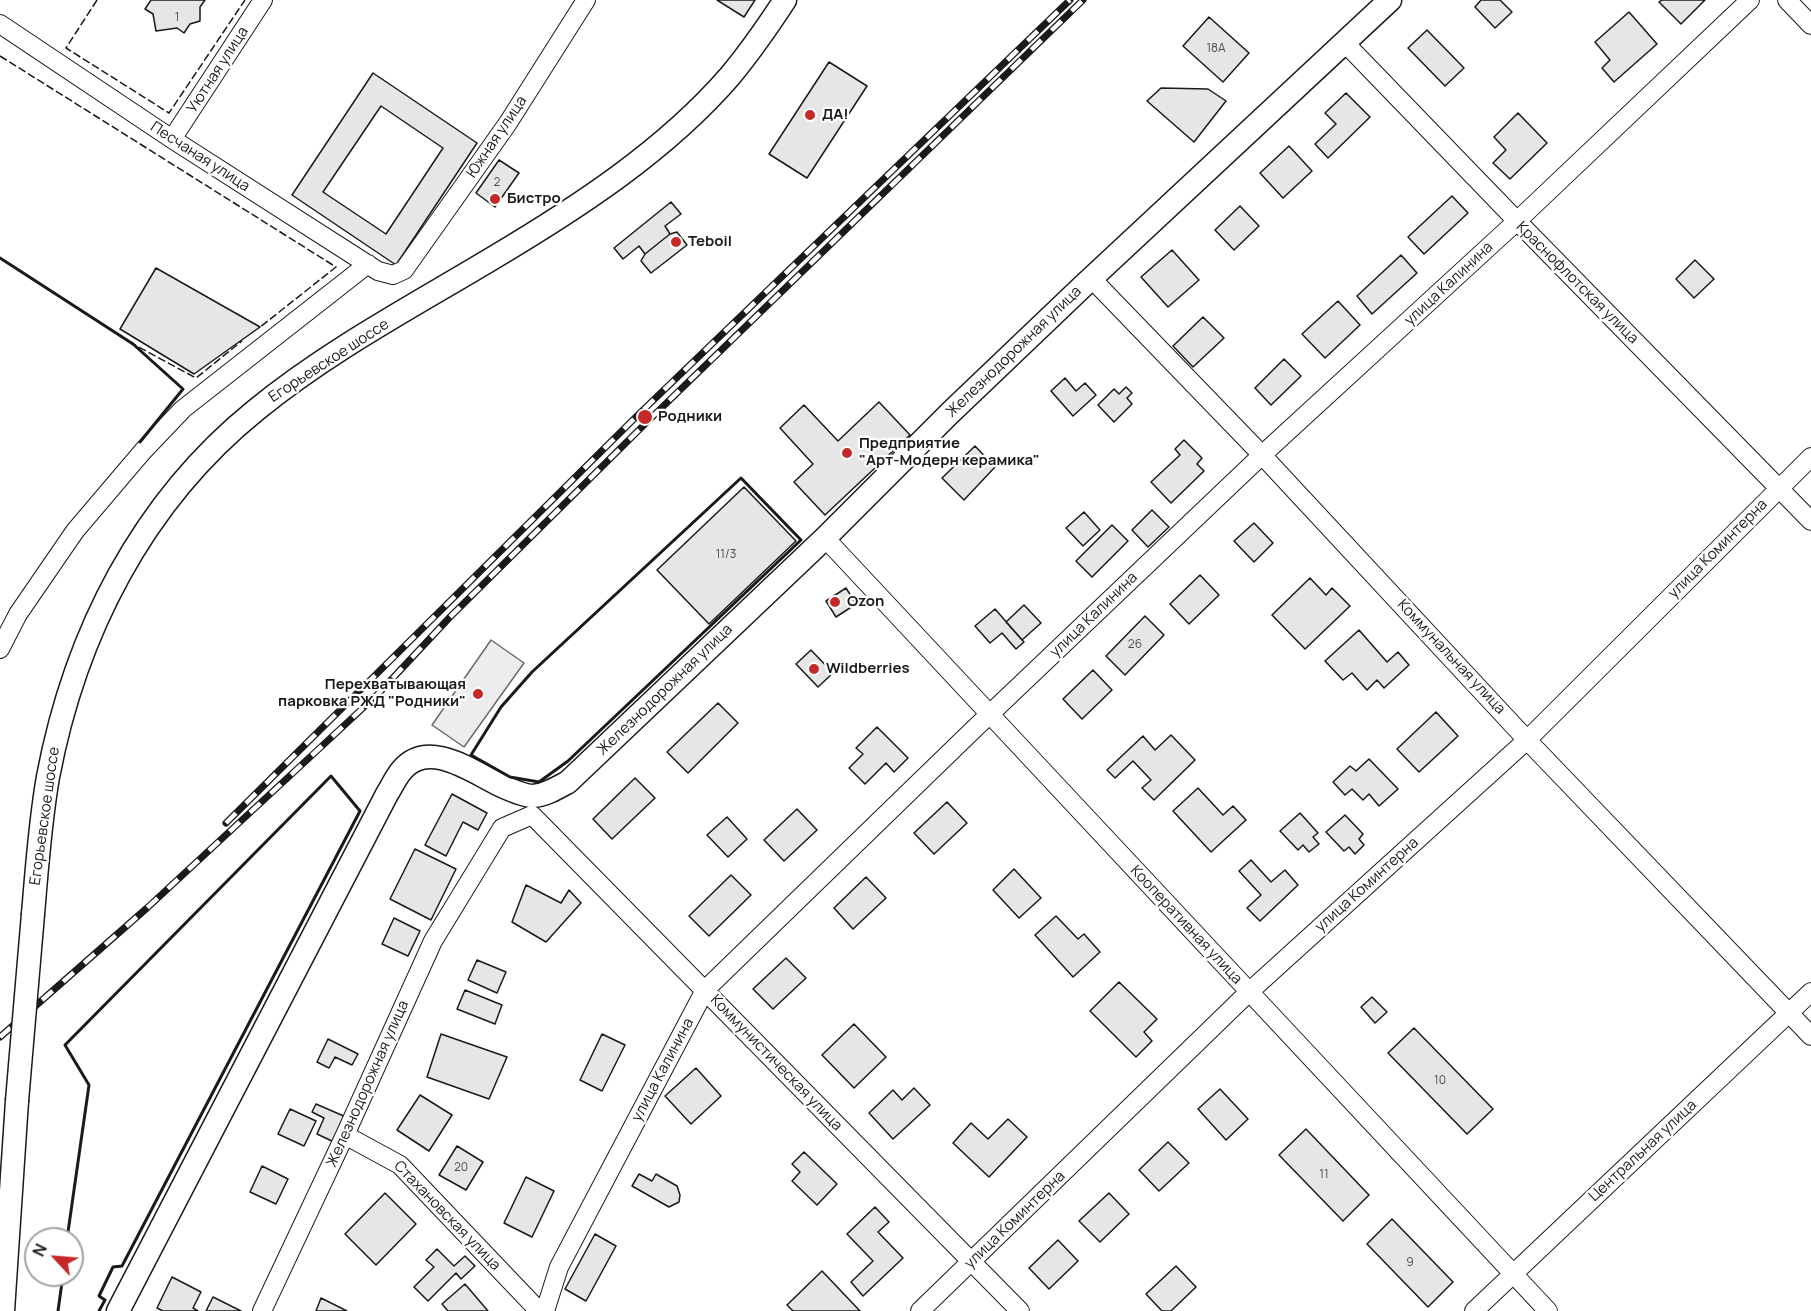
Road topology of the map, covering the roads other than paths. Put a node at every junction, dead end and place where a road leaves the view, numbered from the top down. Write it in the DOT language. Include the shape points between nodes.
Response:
graph roads {
  1 [pos="263,0"];
  2 [pos="586,0"];
  3 [pos="785,0"];
  4 [pos="1390,0"];
  5 [pos="1750,0"];
  6 [pos="1787,0"];
  7 [pos="0,24"];
  8 [pos="1811,25"];
  9 [pos="1346,43"];
  10 [pos="172,139"];
  11 [pos="1517,221"];
  12 [pos="368,264"];
  13 [pos="404,270"];
  14 [pos="1091,278"];
  15 [pos="1262,455"];
  16 [pos="1811,457"];
  17 [pos="1780,488"];
  18 [pos="1811,521"];
  19 [pos="825,538"];
  20 [pos="0,649"];
  21 [pos="990,714"];
  22 [pos="1527,740"];
  23 [pos="532,805"];
  24 [pos="705,990"];
  25 [pos="1249,992"];
  26 [pos="1811,992"];
  27 [pos="1789,1013"];
  28 [pos="1811,1036"];
  29 [pos="345,1135"];
  30 [pos="971,1263"];
  31 [pos="1513,1274"];
  32 [pos="3,1311"];
  33 [pos="118,1311"];
  34 [pos="262,1311"];
  35 [pos="538,1311"];
  36 [pos="545,1311"];
  37 [pos="920,1311"];
  38 [pos="1020,1311"];
  39 [pos="1474,1311"];
  40 [pos="1548,1311"];
  1 -- 10 [label="street, Уютная улица"];
  2 -- 13 [label="street, Южная улица" via="508,123"];
  3 -- 32 [label="main road, Егорьевское шоссе, bridge" via="728,77 631,166 553,222 283,388 227,435 154,516 117,575 88,635 47,780 17,1101"];
  4 -- 9 [label="main road, Железнодорожная улица"];
  5 -- 11 [label="street, улица Калинина"];
  6 -- 8 [label="street"];
  7 -- 10 [label="street, Песчаная улица"];
  9 -- 11 [label="street, Краснофлотская улица"];
  9 -- 14 [label="main road, Железнодорожная улица"];
  10 -- 12 [label="street, Песчаная улица"];
  11 -- 15 [label="street, улица Калинина"];
  11 -- 17 [label="street, Краснофлотская улица"];
  12 -- 13 [label="street, Песчаная улица" via="393,275"];
  12 -- 20 [label="street" via="183,409 75,531 18,614"];
  14 -- 15 [label="street, Коммунальная улица"];
  14 -- 19 [label="main road, Железнодорожная улица"];
  15 -- 21 [label="street, улица Калинина"];
  15 -- 22 [label="street, Коммунальная улица"];
  16 -- 17 [label="street, улица Коминтерна"];
  17 -- 18 [label="street, Краснофлотская улица"];
  17 -- 22 [label="street, улица Коминтерна"];
  19 -- 21 [label="street, Кооперативная улица"];
  19 -- 23 [label="main road, Железнодорожная улица" via="568,783"];
  21 -- 24 [label="street, улица Калинина"];
  21 -- 25 [label="street, Кооперативная улица"];
  22 -- 25 [label="street, улица Коминтерна"];
  22 -- 27 [label="street, Коммунальная улица"];
  23 -- 24 [label="street, Коммунистическая улица"];
  23 -- 29 [label="street, Железнодорожная улица" via="502,828 433,941"];
  23 -- 33 [label="main road" via="510,790 440,757 427,756 402,770"];
  24 -- 30 [label="street, Коммунистическая улица"];
  24 -- 36 [label="street, улица Калинина" via="560,1267"];
  25 -- 30 [label="street, улица Коминтерна"];
  25 -- 31 [label="street, Кооперативная улица"];
  26 -- 27 [label="street, Центральная улица"];
  27 -- 28 [label="street, Коммунальная улица"];
  27 -- 31 [label="street, Центральная улица"];
  29 -- 34 [label="street, Железнодорожная улица"];
  29 -- 35 [label="street, Стахановская улица" via="400,1165"];
  30 -- 37 [label="street, улица Коминтерна"];
  30 -- 38 [label="street, Коммунистическая улица"];
  31 -- 39 [label="street, Центральная улица"];
  31 -- 40 [label="street, Кооперативная улица"];
}
